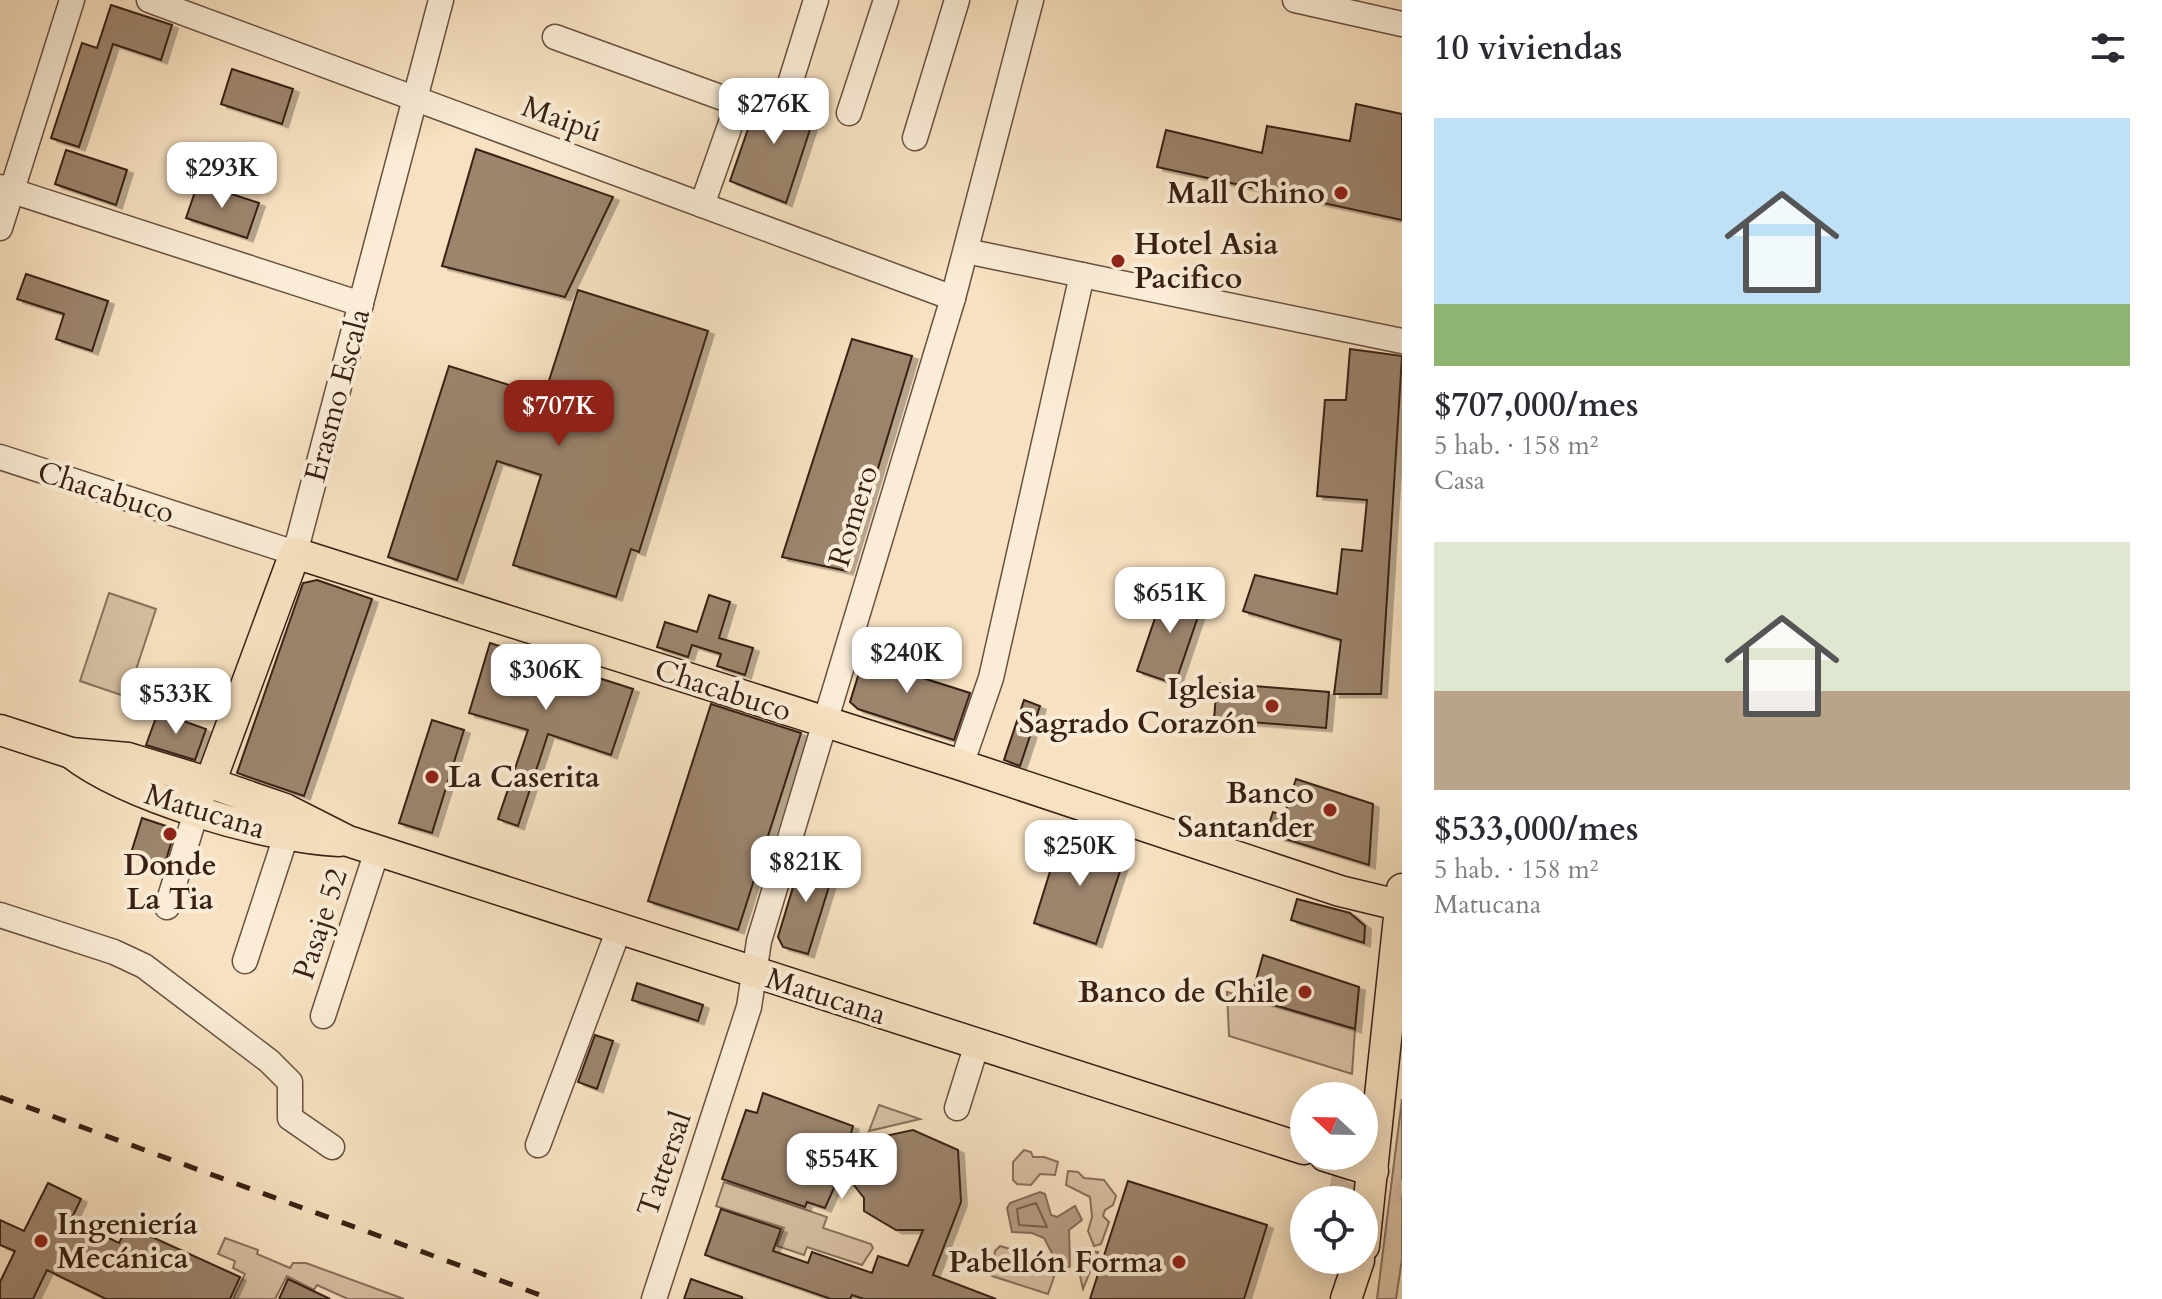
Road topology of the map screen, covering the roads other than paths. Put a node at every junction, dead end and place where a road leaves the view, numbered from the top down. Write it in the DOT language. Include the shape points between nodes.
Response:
graph roads {
  1 [pos="72,0"];
  2 [pos="149,0"];
  3 [pos="441,0"];
  4 [pos="816,0"];
  5 [pos="886,0"];
  6 [pos="957,0"];
  7 [pos="1031,0"];
  8 [pos="1295,0"];
  9 [pos="1402,24"];
  10 [pos="555,37"];
  11 [pos="788,90"];
  12 [pos="414,98"];
  13 [pos="849,113"];
  14 [pos="915,138"];
  15 [pos="6,189"];
  16 [pos="702,205"];
  17 [pos="0,228"];
  18 [pos="966,251"];
  19 [pos="1082,275"];
  20 [pos="953,298"];
  21 [pos="361,304"];
  22 [pos="1402,341"];
  23 [pos="0,457"];
  24 [pos="295,553"];
  25 [pos="824,722"];
  26 [pos="0,730"];
  27 [pos="961,765"];
  28 [pos="194,798"];
  29 [pos="286,836"];
  30 [pos="348,841"];
  31 [pos="377,851"];
  32 [pos="1402,901"];
  33 [pos="167,907"];
  34 [pos="0,915"];
  35 [pos="619,929"];
  36 [pos="245,961"];
  37 [pos="755,973"];
  38 [pos="323,1016"];
  39 [pos="977,1044"];
  40 [pos="736,1051"];
  41 [pos="957,1108"];
  42 [pos="538,1145"];
  43 [pos="1290,1145"];
  44 [pos="332,1147"];
  45 [pos="1370,1170"];
  46 [pos="1373,1171"];
  47 [pos="1371,1186"];
  48 [pos="1356,1274"];
  49 [pos="1360,1274"];
  50 [pos="654,1299"];
  51 [pos="1346,1299"];
  52 [pos="1359,1299"];
  1 -- 15 [label="street"];
  2 -- 12 [label="street, Maipú"];
  3 -- 12 [label="street, Erasmo Escala"];
  4 -- 11 [label="street"];
  5 -- 13 [label="street"];
  6 -- 14 [label="street"];
  7 -- 18 [label="street, Romero"];
  8 -- 9 [label="street"];
  10 -- 16 [label="street" via="734,102"];
  12 -- 16 [label="street, Maipú"];
  12 -- 21 [label="street, Erasmo Escala"];
  15 -- 17 [label="street"];
  15 -- 21 [label="street"];
  16 -- 20 [label="street, Maipú"];
  18 -- 19 [label="street"];
  18 -- 20 [label="street, Romero"];
  19 -- 22 [label="street"];
  19 -- 27 [label="street" via="991,678"];
  20 -- 25 [label="street, Romero"];
  21 -- 24 [label="street, Erasmo Escala"];
  23 -- 24 [label="street, Chacabuco"];
  24 -- 25 [label="main road, Chacabuco"];
  24 -- 28 [label="main road, Erasmo Escala"];
  25 -- 27 [label="main road, Chacabuco"];
  25 -- 37 [label="street, Romero" via="759,941"];
  26 -- 28 [label="main road, Matucana" via="71,753 111,780"];
  27 -- 32 [label="main road, Chacabuco" via="1340,891"];
  28 -- 29 [label="main road, Matucana"];
  28 -- 30 [label="main road, Matucana" via="285,809"];
  28 -- 33 [label="street"];
  29 -- 30 [label="main road, Matucana"];
  29 -- 36 [label="street"];
  30 -- 31 [label="main road, Matucana"];
  31 -- 35 [label="main road, Matucana"];
  31 -- 38 [label="street, Pasaje 52"];
  32 -- 46 [label="main road"];
  34 -- 44 [label="street" via="144,966 269,1061 290,1082 290,1118"];
  35 -- 37 [label="main road, Matucana"];
  35 -- 42 [label="street"];
  37 -- 39 [label="main road, Matucana"];
  37 -- 40 [label="street, Romero"];
  39 -- 41 [label="street"];
  39 -- 43 [label="main road, Matucana"];
  40 -- 50 [label="street, Tattersal"];
  45 -- 46 [label="main road"];
  46 -- 47 [label="main road"];
  48 -- 51 [label="main road"];
  49 -- 52 [label="main road"];
}
